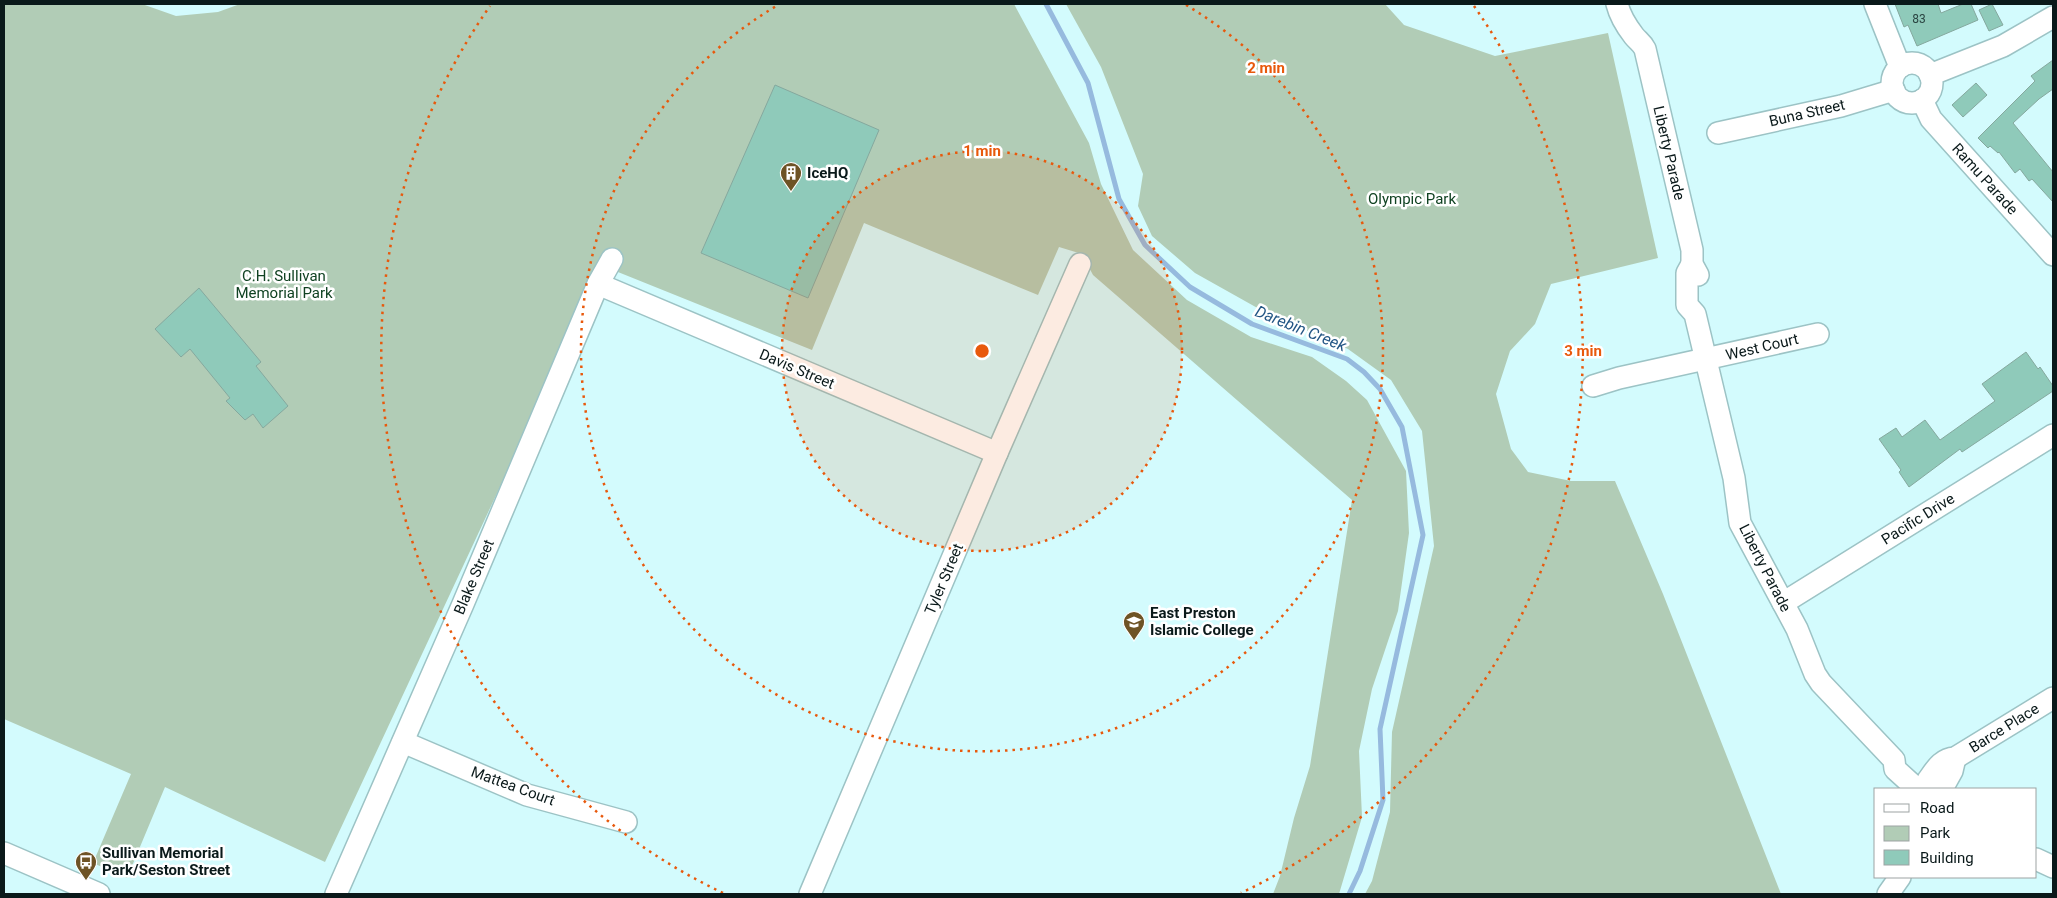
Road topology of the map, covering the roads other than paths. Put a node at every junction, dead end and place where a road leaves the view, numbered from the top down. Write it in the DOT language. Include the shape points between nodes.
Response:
graph roads {
  1 [pos="1618,4"];
  2 [pos="1630,4"];
  3 [pos="1875,4"];
  4 [pos="2053,17"];
  5 [pos="1642,43"];
  6 [pos="1900,67"];
  7 [pos="1930,75"];
  8 [pos="1894,90"];
  9 [pos="1922,100"];
  10 [pos="1718,133"];
  11 [pos="2053,255"];
  12 [pos="612,259"];
  13 [pos="1080,264"];
  14 [pos="598,284"];
  15 [pos="1818,334"];
  16 [pos="1706,359"];
  17 [pos="1593,386"];
  18 [pos="2053,435"];
  19 [pos="997,453"];
  20 [pos="1783,602"];
  21 [pos="2053,698"];
  22 [pos="403,742"];
  23 [pos="1932,787"];
  24 [pos="626,822"];
  25 [pos="4,853"];
  26 [pos="2037,859"];
  27 [pos="2053,867"];
  28 [pos="1899,878"];
  29 [pos="99,894"];
  30 [pos="336,894"];
  31 [pos="810,894"];
  32 [pos="1888,894"];
  1 -- 5 [label="street, Liberty Parade" via="1624,21"];
  2 -- 5 [label="street, Liberty Parade" via="1644,30"];
  3 -- 6 [label="street"];
  4 -- 7 [label="street" via="2003,46"];
  5 -- 16 [label="street, Liberty Parade" via="1692,250 1692,264 1687,273 1687,305 1695,314"];
  6 -- 7 [label="street" via="1917,64"];
  6 -- 8 [label="street" via="1893,78"];
  7 -- 9 [label="street" via="1932,86"];
  8 -- 9 [label="street" via="1897,96 1909,102"];
  8 -- 10 [label="street, Buna Street" via="1841,106"];
  9 -- 11 [label="street, Ramu Parade" via="1931,119"];
  12 -- 14 [label="street, Blake Street"];
  13 -- 19 [label="street, Tyler Street"];
  14 -- 19 [label="street, Davis Street"];
  14 -- 22 [label="street, Blake Street"];
  15 -- 16 [label="street, West Court"];
  16 -- 17 [label="street, West Court"];
  16 -- 20 [label="street, Liberty Parade" via="1734,478 1740,523"];
  18 -- 20 [label="street, Pacific Drive"];
  19 -- 31 [label="street, Tyler Street"];
  20 -- 23 [label="street, Liberty Parade" via="1822,684 1894,760 1895,769"];
  21 -- 23 [label="street, Barce Place" via="1955,758 1942,762"];
  22 -- 24 [label="street, Mattea Court" via="527,795"];
  22 -- 30 [label="street, Blake Street"];
  25 -- 29 [label="street"];
  26 -- 27 [label="street"];
  28 -- 32 [label="street"];
}
